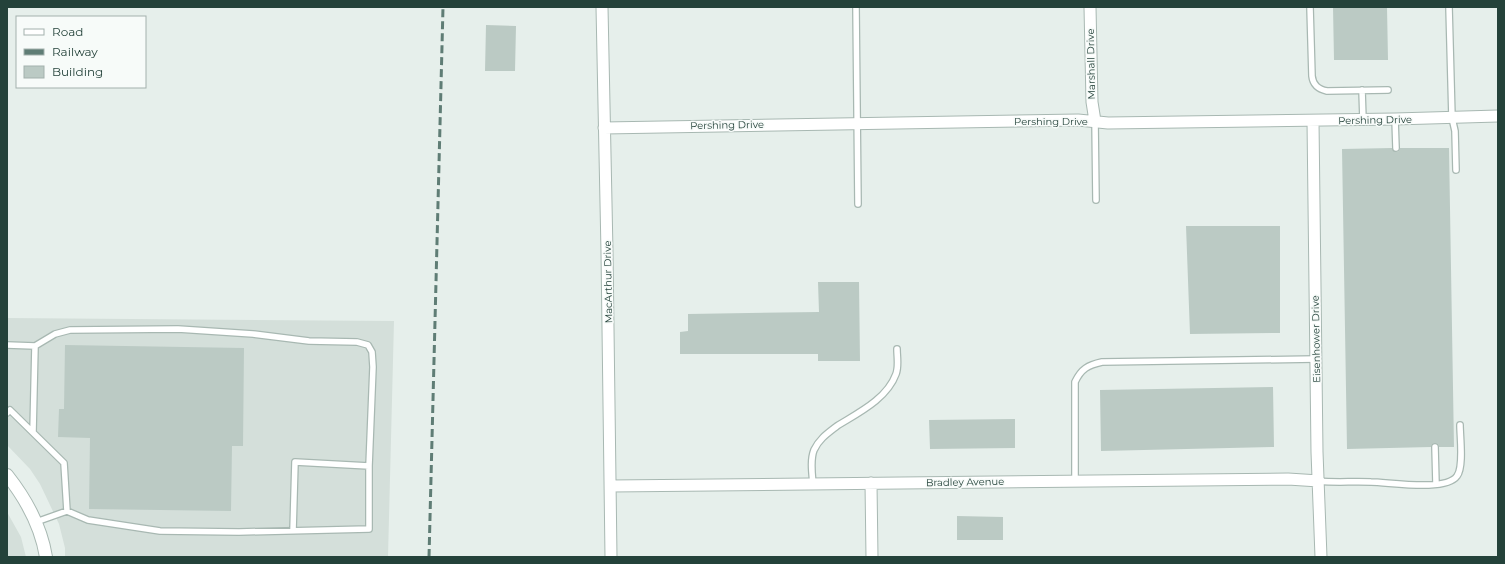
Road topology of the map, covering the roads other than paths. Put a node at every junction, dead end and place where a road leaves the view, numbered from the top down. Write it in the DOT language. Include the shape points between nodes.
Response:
graph roads {
  1 [pos="602,7"];
  2 [pos="856,7"];
  3 [pos="1090,7"];
  4 [pos="1310,7"];
  5 [pos="1449,7"];
  6 [pos="1362,90"];
  7 [pos="1388,90"];
  8 [pos="1498,116"];
  9 [pos="1452,118"];
  10 [pos="1395,119"];
  11 [pos="1313,120"];
  12 [pos="1363,120"];
  13 [pos="1095,121"];
  14 [pos="857,123"];
  15 [pos="604,128"];
  16 [pos="1396,148"];
  17 [pos="1456,170"];
  18 [pos="1096,200"];
  19 [pos="858,204"];
  20 [pos="7,345"];
  21 [pos="35,346"];
  22 [pos="897,349"];
  23 [pos="1316,359"];
  24 [pos="8,409"];
  25 [pos="1460,424"];
  26 [pos="33,432"];
  27 [pos="1435,447"];
  28 [pos="369,466"];
  29 [pos="7,475"];
  30 [pos="1075,481"];
  31 [pos="1319,481"];
  32 [pos="871,483"];
  33 [pos="813,484"];
  34 [pos="1436,484"];
  35 [pos="611,486"];
  36 [pos="67,511"];
  37 [pos="35,522"];
  38 [pos="293,531"];
  39 [pos="46,557"];
  40 [pos="611,557"];
  41 [pos="872,557"];
  42 [pos="1321,557"];
  1 -- 15 [label="street, MacArthur Drive"];
  2 -- 14 [label="lane"];
  3 -- 13 [label="street, Marshall Drive" via="1092,102"];
  4 -- 6 [label="lane" via="1314,83 1319,89 1326,91"];
  5 -- 9 [label="lane"];
  6 -- 7 [label="lane"];
  6 -- 12 [label="lane"];
  8 -- 9 [label="street, Pershing Drive"];
  9 -- 10 [label="street, Pershing Drive"];
  9 -- 17 [label="lane"];
  10 -- 12 [label="street, Pershing Drive"];
  10 -- 16 [label="lane"];
  11 -- 12 [label="street, Pershing Drive"];
  11 -- 13 [label="street, Pershing Drive" via="1108,123"];
  11 -- 23 [label="street, Eisenhower Drive"];
  13 -- 14 [label="street, Pershing Drive"];
  13 -- 18 [label="lane"];
  14 -- 15 [label="street, Pershing Drive"];
  14 -- 19 [label="lane"];
  15 -- 35 [label="street, MacArthur Drive"];
  20 -- 21 [label="lane"];
  21 -- 26 [label="lane"];
  21 -- 28 [label="lane" via="55,334 70,330 178,329 309,341 357,342 368,346 372,352"];
  22 -- 33 [label="lane" via="898,367 887,388 869,405 823,436 817,444 812,458"];
  23 -- 30 [label="lane" via="1090,364 1082,370 1075,382"];
  23 -- 31 [label="street, Eisenhower Drive"];
  24 -- 26 [label="lane"];
  25 -- 34 [label="lane" via="1460,472 1455,479"];
  26 -- 36 [label="lane" via="64,463"];
  27 -- 34 [label="lane"];
  28 -- 38 [label="lane" via="369,529"];
  28 -- 38 [label="lane" via="295,462"];
  29 -- 37 [label="street" via="22,496"];
  30 -- 31 [label="street, Bradley Avenue"];
  30 -- 32 [label="street, Bradley Avenue"];
  31 -- 34 [label="lane"];
  31 -- 42 [label="street, Eisenhower Drive"];
  32 -- 33 [label="street, Bradley Avenue"];
  32 -- 41 [label="street"];
  33 -- 35 [label="street, Bradley Avenue"];
  35 -- 40 [label="street, MacArthur Drive"];
  36 -- 37 [label="lane"];
  36 -- 38 [label="lane" via="88,520 160,531"];
  37 -- 39 [label="street"];
}
